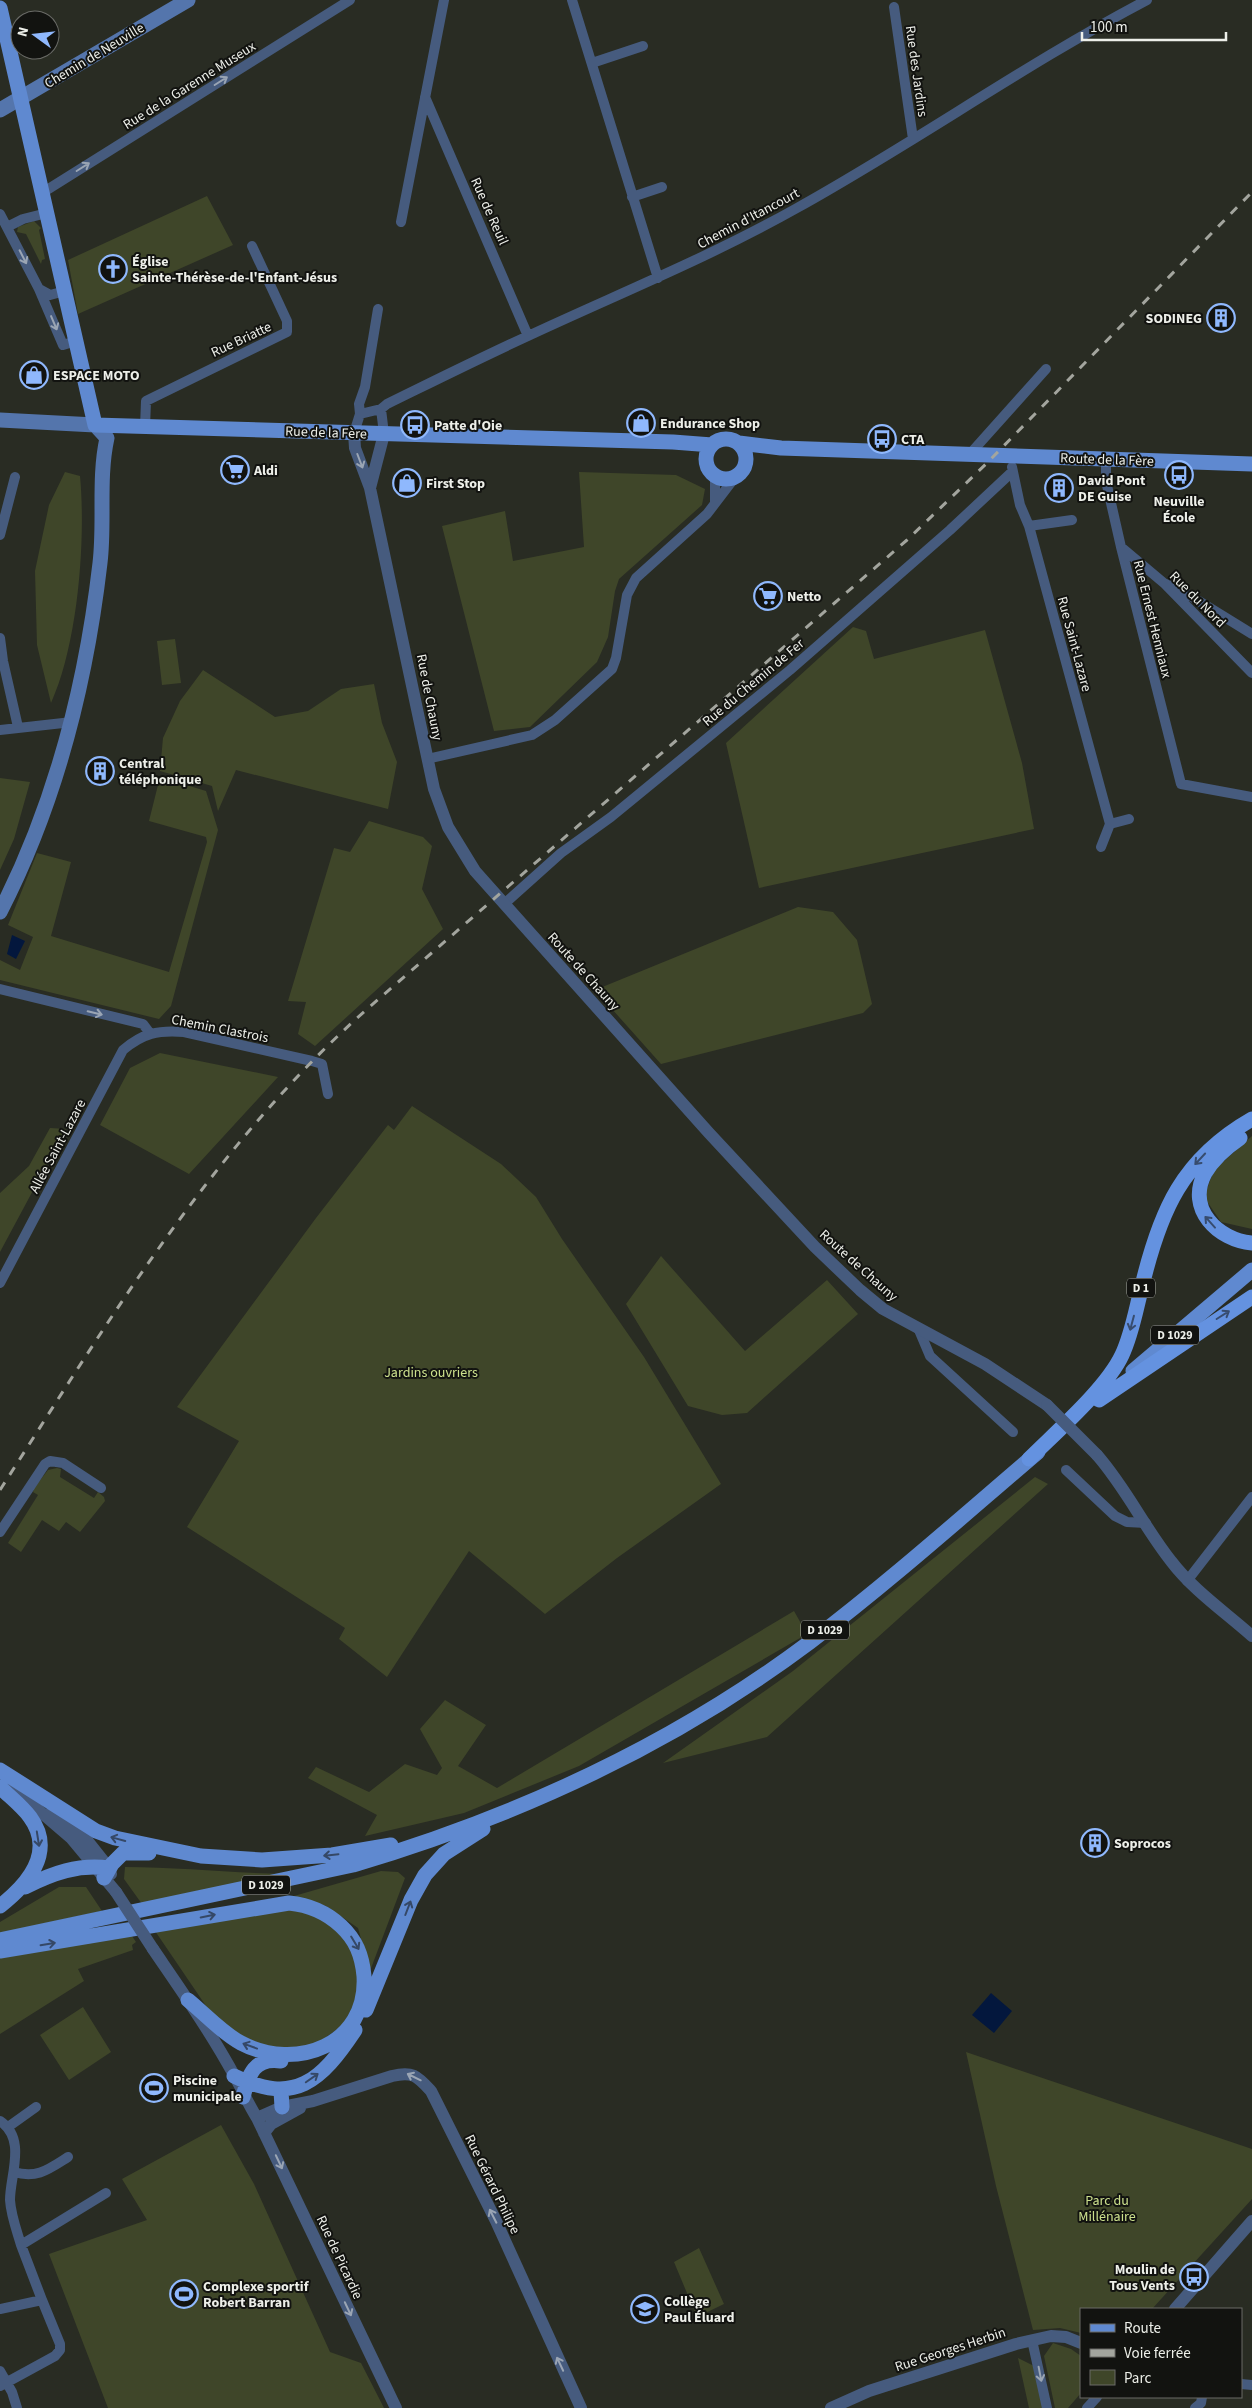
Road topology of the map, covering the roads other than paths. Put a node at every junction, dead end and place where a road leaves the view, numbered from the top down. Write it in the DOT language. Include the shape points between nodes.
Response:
graph roads {
  1 [pos="350,0"];
  2 [pos="444,0"];
  3 [pos="572,0"];
  4 [pos="1147,0"];
  5 [pos="181,2"];
  6 [pos="894,7"];
  7 [pos="0,8"];
  8 [pos="3,32"];
  9 [pos="643,46"];
  10 [pos="592,63"];
  11 [pos="424,97"];
  12 [pos="20,98"];
  13 [pos="0,110"];
  14 [pos="913,139"];
  15 [pos="662,188"];
  16 [pos="42,194"];
  17 [pos="632,197"];
  18 [pos="47,213"];
  19 [pos="0,214"];
  20 [pos="401,222"];
  21 [pos="7,227"];
  22 [pos="252,246"];
  23 [pos="658,278"];
  24 [pos="39,289"];
  25 [pos="65,291"];
  26 [pos="378,309"];
  27 [pos="528,336"];
  28 [pos="76,341"];
  29 [pos="1046,369"];
  30 [pos="380,409"];
  31 [pos="360,414"];
  32 [pos="0,420"];
  33 [pos="95,425"];
  34 [pos="146,427"];
  35 [pos="354,433"];
  36 [pos="384,434"];
  37 [pos="653,443"];
  38 [pos="739,443"];
  39 [pos="712,445"];
  40 [pos="781,448"];
  41 [pos="968,454"];
  42 [pos="1018,456"];
  43 [pos="1106,459"];
  44 [pos="746,460"];
  45 [pos="706,461"];
  46 [pos="1252,464"];
  47 [pos="1012,472"];
  48 [pos="715,476"];
  49 [pos="736,476"];
  50 [pos="15,478"];
  51 [pos="370,488"];
  52 [pos="715,504"];
  53 [pos="1072,520"];
  54 [pos="1029,526"];
  55 [pos="0,535"];
  56 [pos="1121,547"];
  57 [pos="1165,584"];
  58 [pos="1252,634"];
  59 [pos="0,638"];
  60 [pos="1252,673"];
  61 [pos="72,722"];
  62 [pos="18,727"];
  63 [pos="0,730"];
  64 [pos="427,759"];
  65 [pos="1252,797"];
  66 [pos="1128,819"];
  67 [pos="1110,824"];
  68 [pos="1100,847"];
  69 [pos="500,900"];
  70 [pos="0,912"];
  71 [pos="0,989"];
  72 [pos="149,1032"];
  73 [pos="328,1094"];
  74 [pos="1252,1118"];
  75 [pos="1252,1130"];
  76 [pos="1252,1243"];
  77 [pos="1252,1270"];
  78 [pos="0,1283"];
  79 [pos="1252,1297"];
  80 [pos="919,1330"];
  81 [pos="1099,1400"];
  82 [pos="1013,1432"];
  83 [pos="1029,1459"];
  84 [pos="1066,1470"];
  85 [pos="101,1488"];
  86 [pos="1252,1497"];
  87 [pos="1146,1524"];
  88 [pos="0,1532"];
  89 [pos="1187,1581"];
  90 [pos="1252,1636"];
  91 [pos="1,1779"];
  92 [pos="525,1804"];
  93 [pos="442,1836"];
  94 [pos="201,1856"];
  95 [pos="102,1871"];
  96 [pos="17,1891"];
  97 [pos="0,1906"];
  98 [pos="0,1940"];
  99 [pos="0,1951"];
  100 [pos="188,2000"];
  101 [pos="314,2052"];
  102 [pos="242,2086"];
  103 [pos="281,2091"];
  104 [pos="313,2102"];
  105 [pos="36,2107"];
  106 [pos="276,2110"];
  107 [pos="257,2118"];
  108 [pos="4,2124"];
  109 [pos="264,2133"];
  110 [pos="68,2157"];
  111 [pos="14,2172"];
  112 [pos="106,2193"];
  113 [pos="1251,2223"];
  114 [pos="22,2245"];
  115 [pos="42,2300"];
  116 [pos="1176,2308"];
  117 [pos="0,2310"];
  118 [pos="1032,2340"];
  119 [pos="1080,2343"];
  120 [pos="0,2371"];
  121 [pos="3,2384"];
  122 [pos="1096,2398"];
  123 [pos="1202,2398"];
  124 [pos="17,2408"];
  125 [pos="396,2408"];
  126 [pos="581,2408"];
  127 [pos="831,2408"];
  128 [pos="1047,2408"];
  129 [pos="1087,2408"];
  130 [pos="1195,2408"];
  16 -- 1 [label="street, Rue de la Garenne Museux, one-way"];
  2 -- 11 [label="street"];
  3 -- 10 [label="street"];
  4 -- 14 [label="street, Chemin d'Itancourt" via="1081,35"];
  5 -- 12 [label="main road, Chemin de Neuville"];
  6 -- 14 [label="street, Rue des Jardins"];
  7 -- 8 [label="main road"];
  8 -- 12 [label="main road"];
  9 -- 10 [label="street"];
  10 -- 17 [label="street"];
  11 -- 20 [label="street"];
  11 -- 27 [label="street, Rue de Reuil"];
  12 -- 13 [label="main road, Chemin de Neuville"];
  12 -- 16 [label="main road"];
  14 -- 23 [label="street, Chemin d'Itancourt" via="796,208"];
  15 -- 17 [label="street"];
  16 -- 18 [label="main road"];
  17 -- 23 [label="street"];
  18 -- 21 [label="street"];
  18 -- 25 [label="main road"];
  19 -- 21 [label="street"];
  21 -- 24 [label="street, one-way"];
  22 -- 34 [label="street, Rue Briatte" via="287,321 287,332 146,400"];
  23 -- 27 [label="street, Chemin d'Itancourt"];
  24 -- 25 [label="street" via="50,295"];
  24 -- 28 [label="street, one-way" via="63,345"];
  25 -- 28 [label="main road"];
  26 -- 31 [label="street" via="359,404"];
  27 -- 30 [label="street, Chemin d'Itancourt"];
  28 -- 33 [label="main road"];
  29 -- 41 [label="street"];
  30 -- 31 [label="street, Chemin d'Itancourt"];
  30 -- 36 [label="street"];
  31 -- 35 [label="street"];
  32 -- 33 [label="main road, Rue de la Fère"];
  33 -- 34 [label="main road, Rue de la Fère"];
  33 -- 61 [label="main road" via="107,438 102,465 101,558 85,666"];
  34 -- 35 [label="main road, Rue de la Fère"];
  35 -- 36 [label="main road, Rue de la Fère"];
  35 -- 51 [label="street, Rue de Chauny, one-way" via="355,448"];
  36 -- 37 [label="main road, Rue de la Fère"];
  36 -- 51 [label="street, Rue de Chauny"];
  37 -- 39 [label="main road, Rue de la Fère"];
  37 -- 45 [label="main road, Rue de la Fère" via="683,448"];
  38 -- 39 [label="main road" via="722,439"];
  38 -- 40 [label="main road"];
  38 -- 44 [label="main road" via="745,451"];
  39 -- 45 [label="main road"];
  40 -- 41 [label="main road"];
  40 -- 44 [label="main road"];
  41 -- 42 [label="main road"];
  42 -- 43 [label="main road, Route de la Fère"];
  42 -- 47 [label="street"];
  43 -- 46 [label="main road, Route de la Fère"];
  43 -- 56 [label="street, Rue Ernest Henniaux" via="1106,481"];
  44 -- 49 [label="main road"];
  45 -- 48 [label="main road"];
  47 -- 54 [label="street, Rue Saint-Lazare"];
  47 -- 69 [label="street, Rue du Chemin de Fer" via="790,670 611,817"];
  48 -- 49 [label="main road" via="728,479"];
  48 -- 52 [label="street"];
  49 -- 52 [label="street"];
  50 -- 55 [label="street"];
  51 -- 64 [label="street, Rue de Chauny"];
  52 -- 64 [label="street" via="630,586 616,658 612,669 593,688 532,735"];
  53 -- 54 [label="street"];
  54 -- 67 [label="street, Rue Saint-Lazare"];
  56 -- 57 [label="street, Rue du Nord"];
  56 -- 65 [label="street, Rue Ernest Henniaux" via="1180,784"];
  57 -- 58 [label="street" via="1176,586"];
  57 -- 60 [label="street, Rue du Nord"];
  59 -- 62 [label="street"];
  61 -- 62 [label="street"];
  61 -- 70 [label="main road" via="47,807 23,867"];
  62 -- 63 [label="street"];
  64 -- 69 [label="street, Rue de Chauny" via="442,810 456,842"];
  66 -- 67 [label="street"];
  67 -- 68 [label="street"];
  69 -- 80 [label="street, Route de Chauny" via="815,1247 883,1309"];
  71 -- 72 [label="street, one-way" via="142,1024"];
  72 -- 73 [label="street, Chemin Clastrois" via="184,1032 322,1064"];
  72 -- 78 [label="street, Allée Saint-Lazare" via="123,1050"];
  74 -- 83 [label="highway, D 1, one-way" via="1196,1162 1172,1195 1155,1235 1122,1357 1100,1387"];
  76 -- 75 [label="highway, one-way" via="1236,1240 1214,1228 1204,1216 1201,1198 1204,1175 1210,1166 1231,1144"];
  77 -- 81 [label="main road, D 1029"];
  81 -- 79 [label="highway, one-way"];
  80 -- 82 [label="street" via="930,1356"];
  80 -- 87 [label="street, Route de Chauny, bridge" via="985,1364 1046,1406 1112,1472"];
  81 -- 83 [label="main road, D 1029"];
  83 -- 92 [label="main road, D 1029" via="862,1601 757,1679 654,1741"];
  84 -- 87 [label="street" via="1114,1516 1127,1522"];
  85 -- 88 [label="street" via="63,1463 50,1461"];
  86 -- 89 [label="street"];
  87 -- 89 [label="street, Route de Chauny"];
  89 -- 90 [label="street, Route de Chauny"];
  94 -- 91 [label="main road, one-way" via="96,1831"];
  91 -- 95 [label="street" via="71,1838"];
  91 -- 96 [label="main road, one-way" via="31,1818 38,1837 37,1864 30,1879"];
  92 -- 93 [label="main road, D 1029"];
  103 -- 92 [label="main road, one-way" via="313,2078 332,2061 351,2036 368,2006 416,1891 431,1868 462,1842"];
  93 -- 94 [label="main road, one-way" via="332,1855 262,1860"];
  93 -- 98 [label="main road, D 1029" via="326,1872"];
  94 -- 95 [label="main road" via="130,1852 119,1856"];
  95 -- 96 [label="main road" via="56,1872"];
  95 -- 100 [label="street, bridge"];
  96 -- 97 [label="main road"];
  99 -- 101 [label="main road, one-way" via="234,1911 290,1904 309,1907 328,1916 356,1941 364,1986 360,2006 348,2028 331,2044"];
  101 -- 100 [label="main road, one-way" via="283,2055 248,2046 226,2033"];
  100 -- 102 [label="street"];
  101 -- 102 [label="main road" via="305,2060 267,2059 260,2062"];
  102 -- 103 [label="main road"];
  102 -- 106 [label="street" via="260,2107"];
  102 -- 107 [label="street, Rue de Picardie"];
  103 -- 106 [label="main road"];
  104 -- 106 [label="street, Rue Gérard Philipe"];
  104 -- 109 [label="street, Rue Gérard Philipe" via="271,2124"];
  126 -- 104 [label="street, Rue Gérard Philipe, one-way" via="496,2221 431,2091 419,2077 405,2073"];
  105 -- 108 [label="street"];
  106 -- 107 [label="street, Rue Gérard Philipe"];
  107 -- 109 [label="street, Rue de Picardie"];
  108 -- 111 [label="street" via="14,2142"];
  109 -- 125 [label="street, Rue de Picardie, one-way"];
  110 -- 111 [label="street" via="43,2174 32,2176"];
  111 -- 114 [label="street" via="11,2210"];
  112 -- 114 [label="street"];
  113 -- 116 [label="street"];
  114 -- 115 [label="street"];
  115 -- 117 [label="street"];
  115 -- 121 [label="street" via="60,2350 55,2356"];
  118 -- 119 [label="street, Rue Georges Herbin" via="1052,2336"];
  118 -- 127 [label="street, Rue Georges Herbin" via="869,2391"];
  118 -- 128 [label="street, one-way"];
  120 -- 121 [label="street"];
  121 -- 124 [label="street"];
  122 -- 129 [label="street"];
  123 -- 130 [label="street"];
}
